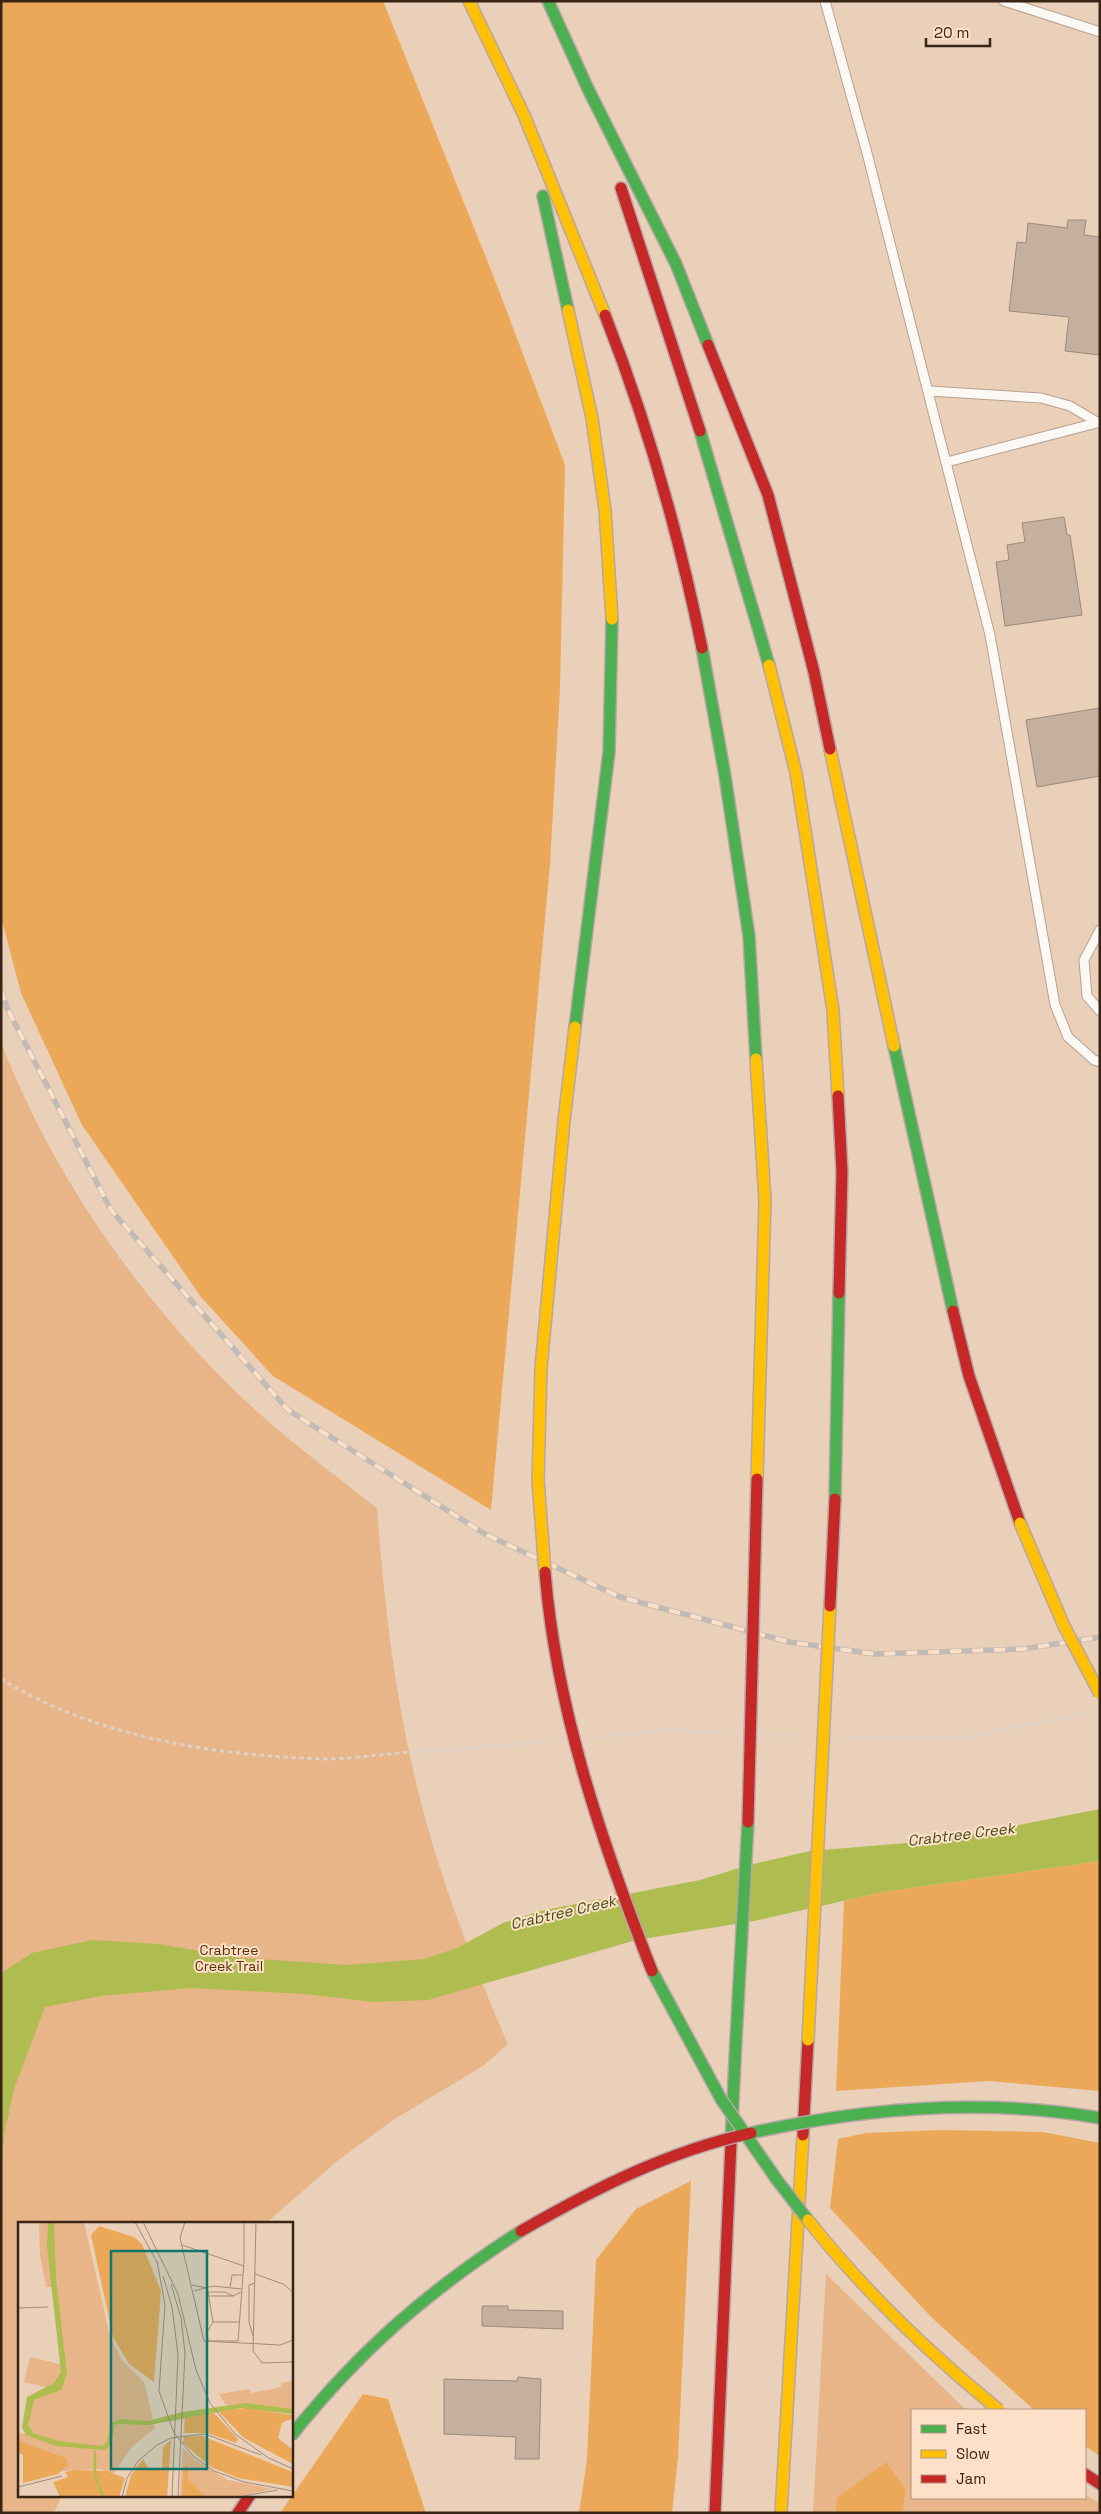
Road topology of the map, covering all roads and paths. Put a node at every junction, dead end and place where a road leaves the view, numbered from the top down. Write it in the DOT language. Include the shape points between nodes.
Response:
graph roads {
  1 [pos="468,1"];
  2 [pos="548,1"];
  3 [pos="825,1"];
  4 [pos="1004,1"];
  5 [pos="1100,32"];
  6 [pos="589,91"];
  7 [pos="524,115"];
  8 [pos="929,391"];
  9 [pos="1098,422"];
  10 [pos="947,462"];
  11 [pos="1100,930"];
  12 [pos="1100,1011"];
  13 [pos="1100,1062"];
  14 [pos="1100,1694"];
  15 [pos="1100,2118"];
  16 [pos="998,2409"];
  17 [pos="292,2435"];
  18 [pos="1086,2475"];
  19 [pos="1100,2484"];
  20 [pos="249,2496"];
  21 [pos="238,2513"];
  22 [pos="715,2513"];
  23 [pos="781,2513"];
  1 -- 7 [label="highway"];
  2 -- 6 [label="highway"];
  3 -- 8 [label="lane"];
  4 -- 5 [label="lane"];
  6 -- 14 [label="highway, bridge" via="676,264 768,495 814,672 935,1238 969,1376 1020,1523 1064,1626"];
  6 -- 23 [label="highway, bridge" via="689,396 766,651 796,773 833,1010 842,1172 835,1499"];
  7 -- 16 [label="highway, bridge" via="592,418 605,510 613,627 609,752 564,1121 541,1368 538,1481 548,1611 571,1730 615,1875 656,1980 720,2099 777,2180 841,2262 945,2366"];
  7 -- 22 [label="highway, bridge" via="606,318 640,415 675,533 702,646 750,936 765,1200 747,1851"];
  8 -- 9 [label="lane" via="1041,398 1070,406"];
  8 -- 10 [label="lane"];
  9 -- 10 [label="lane"];
  10 -- 13 [label="lane" via="990,635 1055,1005 1068,1037"];
  11 -- 12 [label="lane" via="1084,960 1087,996"];
  15 -- 17 [label="highway, bridge" via="1072,2112 981,2106 865,2112 782,2126 683,2152 596,2189 521,2230 434,2292 370,2346"];
  18 -- 19 [label="highway"];
  20 -- 21 [label="highway"];
}
